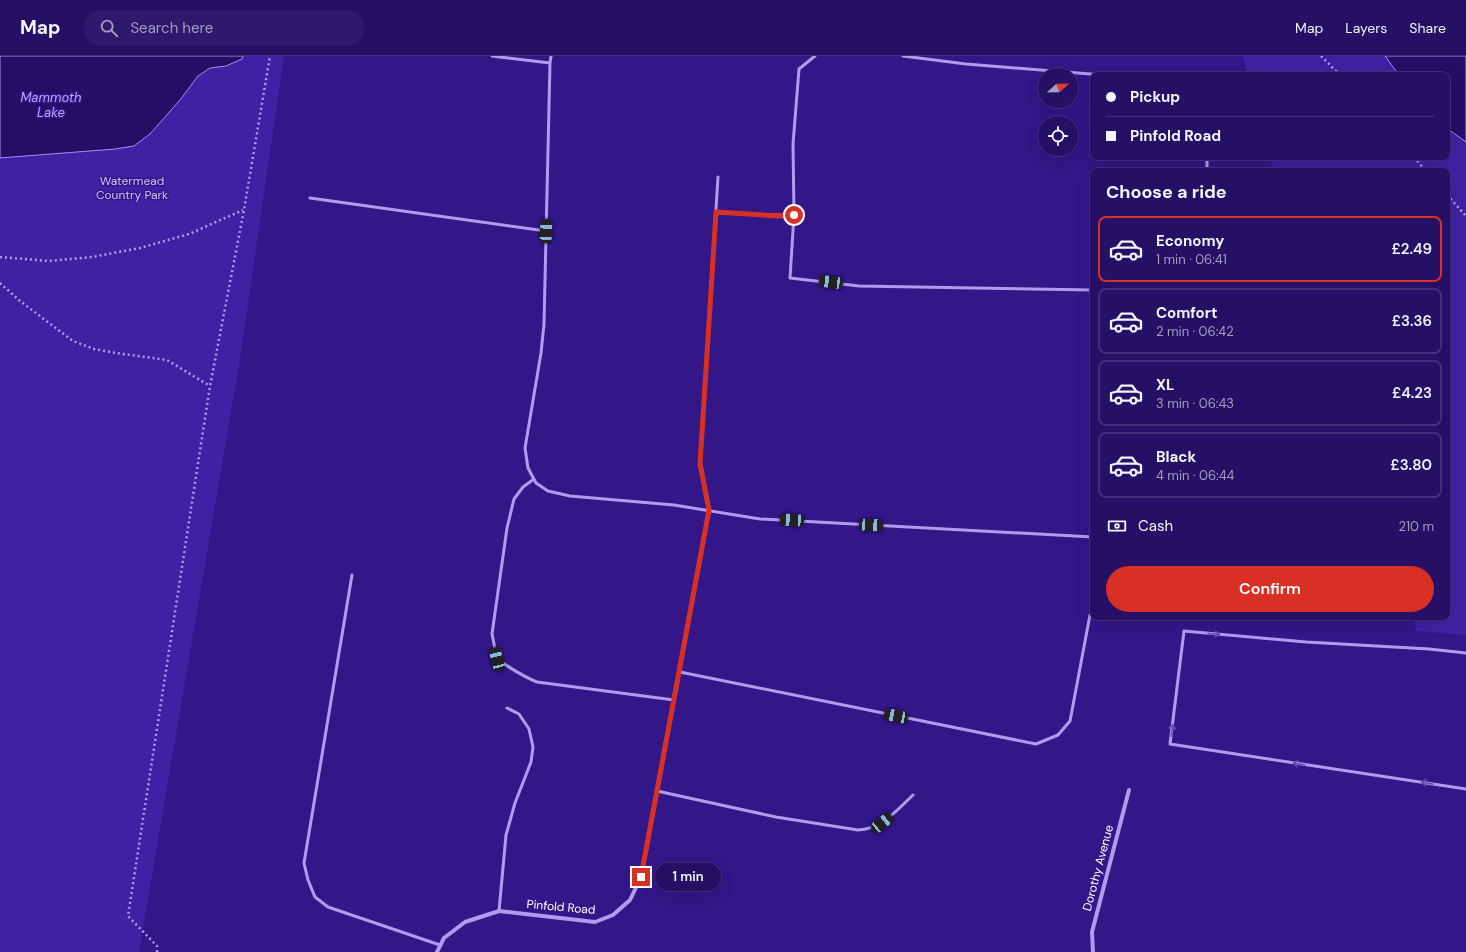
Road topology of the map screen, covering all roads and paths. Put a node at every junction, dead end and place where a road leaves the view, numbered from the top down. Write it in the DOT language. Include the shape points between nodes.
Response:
graph roads {
  1 [pos="270,56"];
  2 [pos="492,56"];
  3 [pos="551,56"];
  4 [pos="815,56"];
  5 [pos="902,56"];
  6 [pos="1321,56"];
  7 [pos="550,63"];
  8 [pos="1337,72"];
  9 [pos="1090,74"];
  10 [pos="1417,160"];
  11 [pos="1423,168"];
  12 [pos="718,177"];
  13 [pos="1450,197"];
  14 [pos="310,198"];
  15 [pos="244,210"];
  16 [pos="716,212"];
  17 [pos="794,215"];
  18 [pos="1466,216"];
  19 [pos="546,231"];
  20 [pos="0,257"];
  21 [pos="0,282"];
  22 [pos="1090,290"];
  23 [pos="210,386"];
  24 [pos="700,464"];
  25 [pos="534,479"];
  26 [pos="709,510"];
  27 [pos="1090,537"];
  28 [pos="352,575"];
  29 [pos="1090,615"];
  30 [pos="1466,653"];
  31 [pos="680,672"];
  32 [pos="674,700"];
  33 [pos="507,708"];
  34 [pos="1466,789"];
  35 [pos="1129,790"];
  36 [pos="658,791"];
  37 [pos="913,795"];
  38 [pos="499,911"];
  39 [pos="440,945"];
  40 [pos="157,952"];
  41 [pos="437,952"];
  42 [pos="1093,952"];
  1 -- 15 [label="path"];
  2 -- 7 [label="lane"];
  3 -- 7 [label="lane"];
  4 -- 17 [label="lane" via="799,69 793,144"];
  5 -- 9 [label="lane"];
  6 -- 8 [label="path"];
  7 -- 19 [label="lane"];
  10 -- 11 [label="path"];
  12 -- 16 [label="lane"];
  13 -- 18 [label="path"];
  14 -- 19 [label="lane"];
  15 -- 20 [label="path" via="189,234 140,248 92,257 49,261"];
  15 -- 23 [label="path"];
  16 -- 17 [label="lane"];
  16 -- 24 [label="lane"];
  17 -- 22 [label="lane" via="790,278 859,286"];
  19 -- 25 [label="lane" via="544,324 525,448 528,468"];
  21 -- 23 [label="path" via="20,301 73,341 94,349 167,360"];
  23 -- 40 [label="path" via="128,916 158,946"];
  24 -- 26 [label="street, Pinfold Road"];
  25 -- 26 [label="lane" via="548,492 570,496"];
  25 -- 32 [label="lane" via="523,487 514,499 507,528 492,634 497,659 524,677 537,682"];
  26 -- 27 [label="lane" via="760,519"];
  26 -- 31 [label="street, Pinfold Road"];
  28 -- 39 [label="lane" via="304,863 308,880 315,897 328,907"];
  29 -- 31 [label="lane" via="1070,721 1058,735 1036,744"];
  34 -- 30 [label="lane, one-way" via="1170,744 1184,631"];
  31 -- 32 [label="street, Pinfold Road"];
  32 -- 36 [label="street, Pinfold Road"];
  33 -- 38 [label="lane" via="518,714 529,729 533,747 531,762 506,835"];
  35 -- 42 [label="street, Dorothy Avenue" via="1092,932"];
  36 -- 37 [label="lane" via="776,817 858,830 877,826"];
  36 -- 38 [label="street, Pinfold Road" via="641,877 630,900 613,915 595,922"];
  38 -- 39 [label="street, Pinfold Road" via="466,922 444,938"];
  39 -- 41 [label="street, Pinfold Road"];
}
